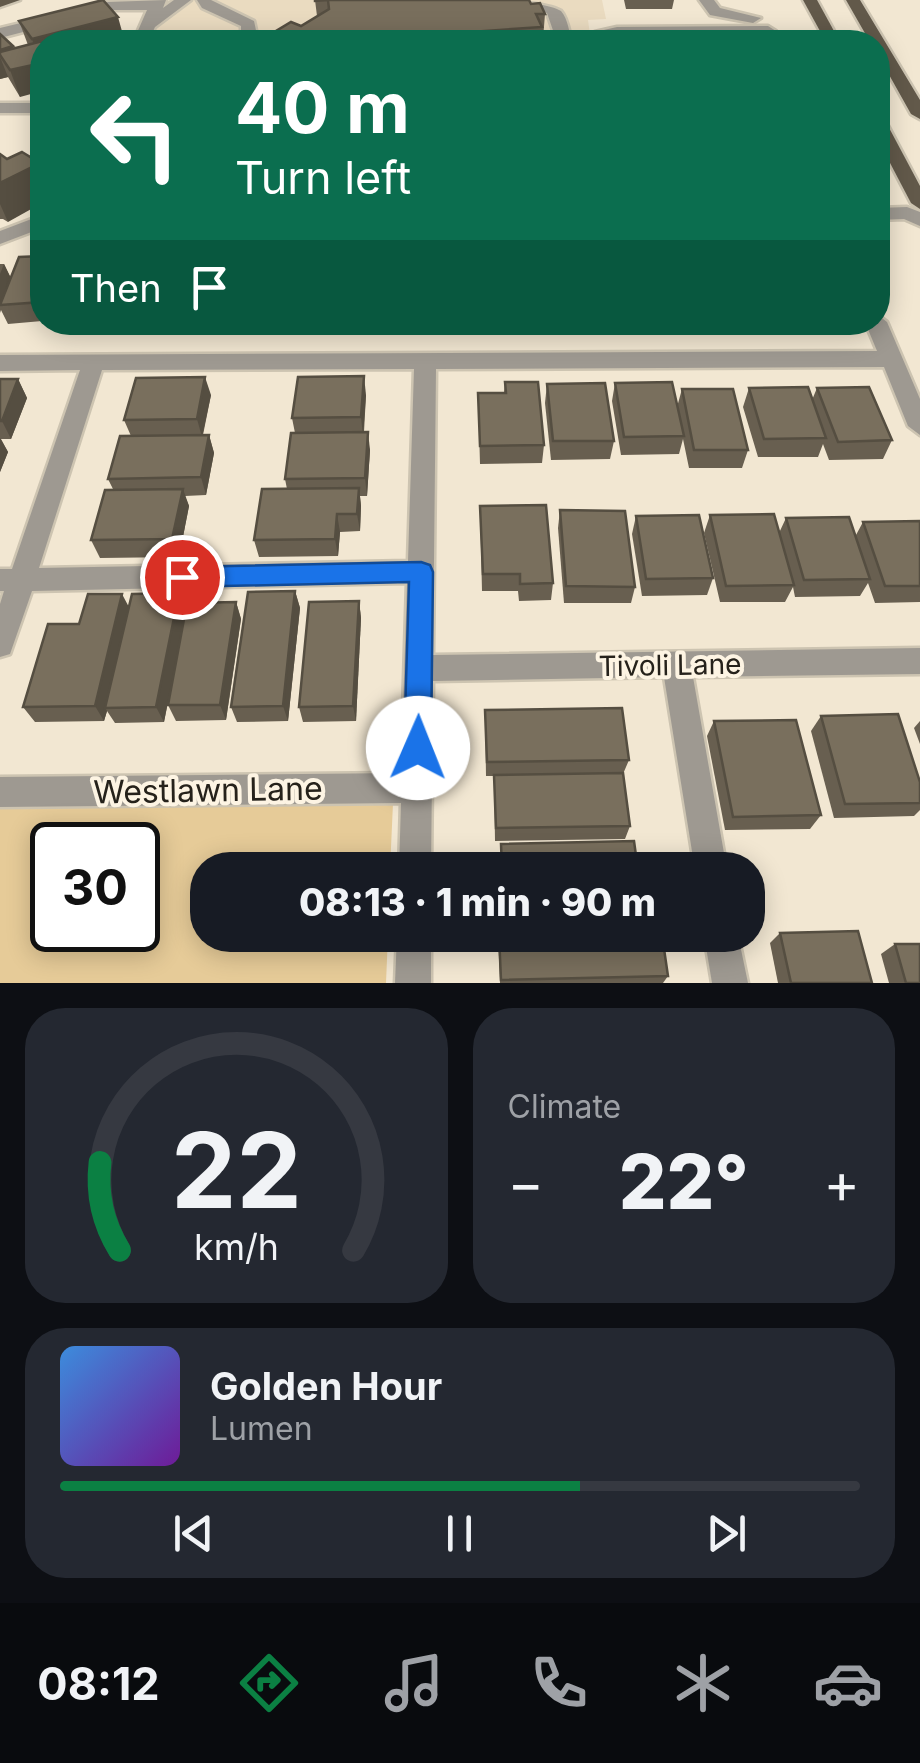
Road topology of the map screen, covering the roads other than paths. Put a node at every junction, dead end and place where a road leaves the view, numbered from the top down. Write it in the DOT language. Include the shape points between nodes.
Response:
graph roads {
  1 [pos="12,0"];
  2 [pos="184,0"];
  3 [pos="204,0"];
  4 [pos="462,0"];
  5 [pos="706,0"];
  6 [pos="754,0"];
  7 [pos="810,0"];
  8 [pos="854,0"];
  9 [pos="158,3"];
  10 [pos="0,4"];
  11 [pos="557,5"];
  12 [pos="148,25"];
  13 [pos="146,30"];
  14 [pos="248,30"];
  15 [pos="561,30"];
  16 [pos="765,30"];
  17 [pos="768,30"];
  18 [pos="826,30"];
  19 [pos="871,30"];
  20 [pos="0,33"];
  21 [pos="890,62"];
  22 [pos="0,108"];
  23 [pos="30,108"];
  24 [pos="920,114"];
  25 [pos="890,147"];
  26 [pos="920,203"];
  27 [pos="890,214"];
  28 [pos="920,220"];
  29 [pos="30,226"];
  30 [pos="890,230"];
  31 [pos="920,230"];
  32 [pos="0,238"];
  33 [pos="882,335"];
  34 [pos="892,359"];
  35 [pos="425,361"];
  36 [pos="94,362"];
  37 [pos="0,363"];
  38 [pos="920,426"];
  39 [pos="421,572"];
  40 [pos="11,580"];
  41 [pos="0,646"];
  42 [pos="920,661"];
  43 [pos="676,664"];
  44 [pos="419,668"];
  45 [pos="417,788"];
  46 [pos="0,792"];
  47 [pos="415,852"];
  48 [pos="707,852"];
  49 [pos="414,952"];
  50 [pos="725,952"];
  51 [pos="413,983"];
  52 [pos="730,983"];
  1 -- 10 [label="main road"];
  2 -- 12 [label="street"];
  3 -- 14 [label="street" via="249,24"];
  4 -- 11 [label="street"];
  5 -- 16 [label="street" via="714,12"];
  6 -- 17 [label="street"];
  7 -- 18 [label="main road"];
  8 -- 19 [label="main road"];
  9 -- 12 [label="street"];
  9 -- 20 [label="street" via="108,6"];
  11 -- 15 [label="street"];
  12 -- 13 [label="street"];
  21 -- 24 [label="main road"];
  22 -- 23 [label="street"];
  25 -- 26 [label="main road"];
  27 -- 28 [label="street"];
  29 -- 32 [label="street"];
  30 -- 31 [label="street"];
  33 -- 34 [label="street"];
  34 -- 35 [label="street"];
  34 -- 38 [label="street"];
  35 -- 36 [label="street"];
  35 -- 39 [label="street"];
  36 -- 37 [label="street"];
  36 -- 40 [label="street"];
  39 -- 40 [label="street"];
  39 -- 44 [label="street"];
  40 -- 41 [label="street"];
  42 -- 43 [label="street, Tivoli Lane"];
  43 -- 44 [label="street, Tivoli Lane"];
  43 -- 48 [label="street"];
  44 -- 45 [label="street"];
  45 -- 46 [label="street, Westlawn Lane"];
  45 -- 47 [label="street"];
  49 -- 51 [label="street"];
  50 -- 52 [label="street"];
}
